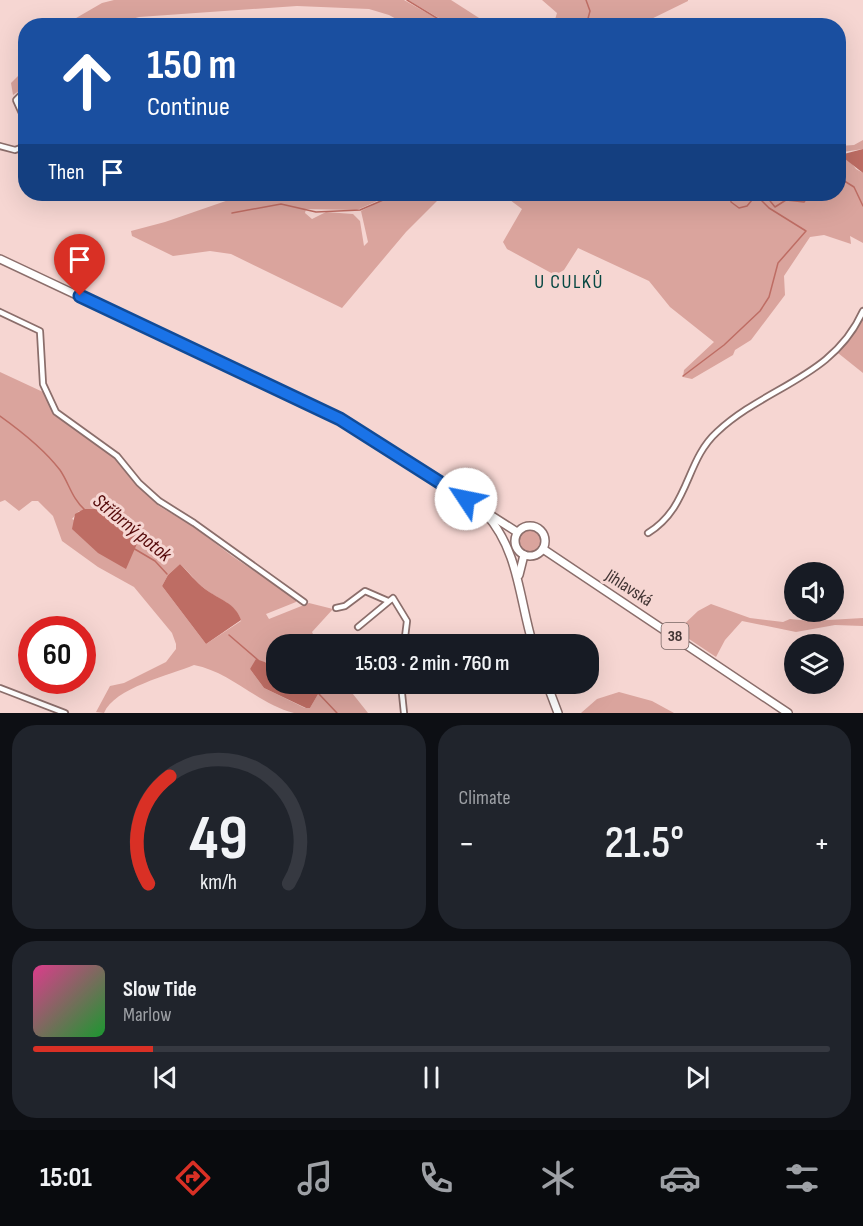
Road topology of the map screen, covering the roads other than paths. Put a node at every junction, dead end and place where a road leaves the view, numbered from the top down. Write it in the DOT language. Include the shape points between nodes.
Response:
graph roads {
  1 [pos="0,146"];
  2 [pos="18,149"];
  3 [pos="0,259"];
  4 [pos="863,311"];
  5 [pos="0,312"];
  6 [pos="475,505"];
  7 [pos="517,532"];
  8 [pos="648,533"];
  9 [pos="543,549"];
  10 [pos="524,555"];
  11 [pos="519,584"];
  12 [pos="388,601"];
  13 [pos="304,602"];
  14 [pos="336,608"];
  15 [pos="358,627"];
  16 [pos="404,634"];
  17 [pos="530,634"];
  18 [pos="0,688"];
  19 [pos="402,694"];
  20 [pos="551,694"];
  21 [pos="65,713"];
  22 [pos="404,713"];
  23 [pos="558,713"];
  24 [pos="788,713"];
  1 -- 2 [label="street"];
  3 -- 6 [label="main road, 38" via="331,414"];
  4 -- 8 [label="street" via="849,337 828,360 718,431 700,455 675,507 660,526"];
  5 -- 13 [label="street" via="40,331 45,393 64,420 111,450 159,501"];
  6 -- 7 [label="main road, 38"];
  6 -- 11 [label="main road" via="506,543"];
  7 -- 9 [label="main road, 38" via="526,526 538,528 545,539"];
  7 -- 10 [label="main road" via="516,547"];
  9 -- 10 [label="main road" via="534,556"];
  9 -- 24 [label="main road, Jihlavská / 38"];
  10 -- 11 [label="main road"];
  11 -- 17 [label="main road"];
  12 -- 14 [label="street" via="365,591"];
  12 -- 15 [label="street"];
  12 -- 16 [label="street" via="393,598 405,617"];
  18 -- 21 [label="street"];
  19 -- 22 [label="street"];
  20 -- 23 [label="main road"];
}
